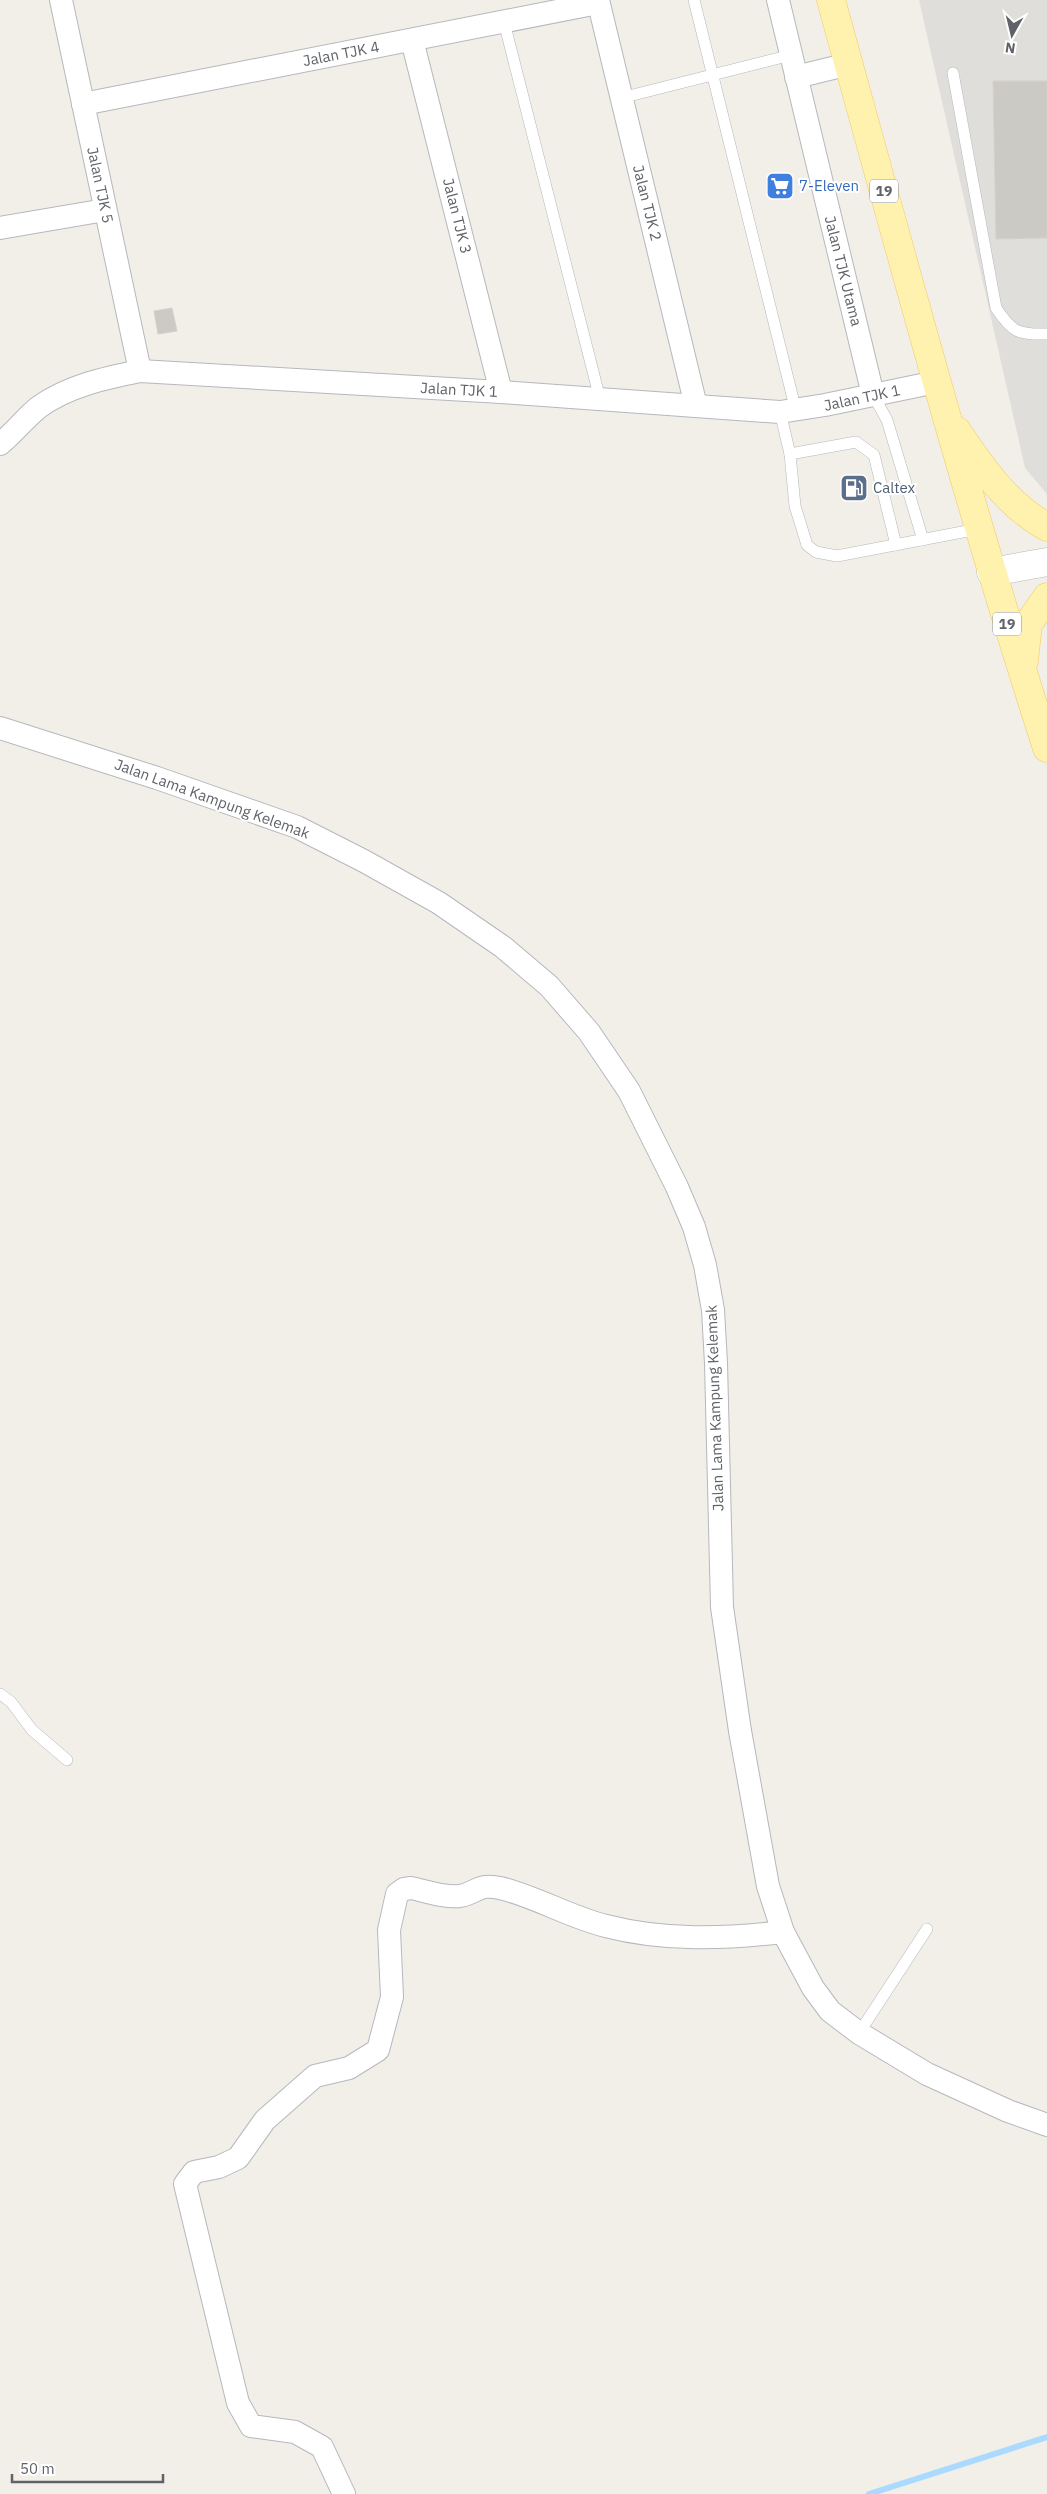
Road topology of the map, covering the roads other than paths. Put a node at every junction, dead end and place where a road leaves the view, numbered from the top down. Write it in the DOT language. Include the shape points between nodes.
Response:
graph roads {
  1 [pos="61,0"];
  2 [pos="694,0"];
  3 [pos="778,0"];
  4 [pos="831,0"];
  5 [pos="598,2"];
  6 [pos="504,22"];
  7 [pos="412,40"];
  8 [pos="849,64"];
  9 [pos="794,66"];
  10 [pos="953,73"];
  11 [pos="713,75"];
  12 [pos="621,98"];
  13 [pos="83,104"];
  14 [pos="105,210"];
  15 [pos="0,228"];
  16 [pos="1047,334"];
  17 [pos="140,371"];
  18 [pos="936,382"];
  19 [pos="501,392"];
  20 [pos="873,395"];
  21 [pos="600,399"];
  22 [pos="696,406"];
  23 [pos="944,410"];
  24 [pos="788,412"];
  25 [pos="0,444"];
  26 [pos="790,454"];
  27 [pos="1047,528"];
  28 [pos="978,529"];
  29 [pos="923,540"];
  30 [pos="896,545"];
  31 [pos="1047,562"];
  32 [pos="991,572"];
  33 [pos="1047,597"];
  34 [pos="1024,676"];
  35 [pos="0,728"];
  36 [pos="1047,748"];
  37 [pos="0,1694"];
  38 [pos="67,1760"];
  39 [pos="927,1929"];
  40 [pos="783,1932"];
  41 [pos="859,2033"];
  42 [pos="1047,2125"];
  43 [pos="344,2494"];
  1 -- 13 [label="street, Jalan TJK 5"];
  2 -- 11 [label="lane"];
  3 -- 9 [label="street, Jalan TJK Utama"];
  4 -- 8 [label="main road, 19"];
  5 -- 6 [label="street, Jalan TJK 4"];
  5 -- 12 [label="street, Jalan TJK 2"];
  6 -- 7 [label="street, Jalan TJK 4"];
  6 -- 21 [label="lane"];
  7 -- 13 [label="street, Jalan TJK 4"];
  7 -- 19 [label="street, Jalan TJK 3"];
  8 -- 9 [label="street"];
  8 -- 18 [label="main road, 19"];
  9 -- 11 [label="lane"];
  9 -- 20 [label="street, Jalan TJK Utama"];
  10 -- 16 [label="lane" via="996,308 1008,326 1027,335"];
  11 -- 12 [label="lane"];
  11 -- 24 [label="lane"];
  12 -- 22 [label="street, Jalan TJK 2"];
  13 -- 14 [label="street, Jalan TJK 5"];
  14 -- 15 [label="street"];
  14 -- 17 [label="street, Jalan TJK 5"];
  17 -- 19 [label="street, Jalan TJK 1"];
  17 -- 25 [label="street, Jalan TJK 1" via="57,395"];
  18 -- 20 [label="street, Jalan TJK 1"];
  18 -- 23 [label="main road, 19"];
  19 -- 21 [label="street, Jalan TJK 1"];
  20 -- 24 [label="street, Jalan TJK 1"];
  20 -- 29 [label="lane" via="887,420"];
  21 -- 22 [label="street, Jalan TJK 1"];
  22 -- 24 [label="street, Jalan TJK 1"];
  23 -- 27 [label="main road" via="1015,505"];
  23 -- 28 [label="main road, 19"];
  24 -- 26 [label="lane"];
  26 -- 30 [label="lane" via="856,442 874,455"];
  26 -- 30 [label="lane" via="795,506 807,545 816,552 836,556"];
  28 -- 29 [label="lane"];
  28 -- 32 [label="main road, 19"];
  29 -- 30 [label="lane"];
  31 -- 32 [label="street"];
  32 -- 34 [label="main road, 19"];
  33 -- 34 [label="main road" via="1028,624"];
  34 -- 36 [label="main road, 19"];
  35 -- 40 [label="street, Jalan Lama Kampung Kelemak" via="297,827 439,903 504,947 549,986 589,1032 629,1091 691,1219 713,1310 722,1607 768,1886"];
  37 -- 38 [label="lane" via="11,1702 32,1730"];
  39 -- 41 [label="lane"];
  40 -- 41 [label="street, Jalan Lama Kampung Kelemak" via="812,1988 830,2011"];
  40 -- 43 [label="street" via="722,1938 644,1934 562,1913 510,1891 489,1886 478,1887 460,1896 412,1888 397,1894 389,1930 392,1997 378,2050 349,2068 315,2076 265,2120 238,2158 194,2172 185,2184 238,2403 251,2426 295,2432 322,2447"];
  41 -- 42 [label="street, Jalan Lama Kampung Kelemak" via="927,2074"];
}
